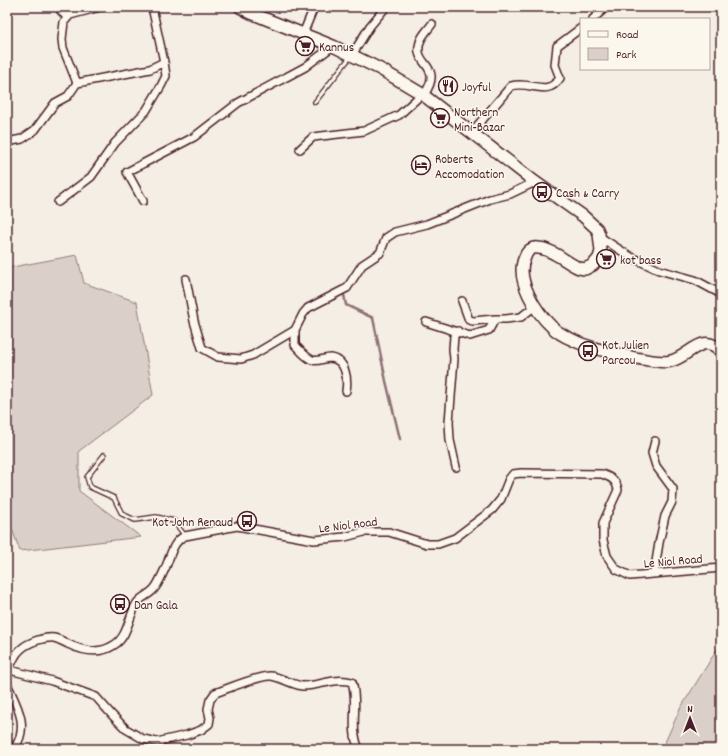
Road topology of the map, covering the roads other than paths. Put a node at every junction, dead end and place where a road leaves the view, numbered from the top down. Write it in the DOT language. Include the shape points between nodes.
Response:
graph roads {
  1 [pos="59,7"];
  2 [pos="100,7"];
  3 [pos="152,7"];
  4 [pos="240,7"];
  5 [pos="314,7"];
  6 [pos="386,7"];
  7 [pos="606,7"];
  8 [pos="67,17"];
  9 [pos="594,18"];
  10 [pos="432,24"];
  11 [pos="580,29"];
  12 [pos="303,34"];
  13 [pos="333,46"];
  14 [pos="352,55"];
  15 [pos="164,62"];
  16 [pos="77,83"];
  17 [pos="423,95"];
  18 [pos="315,102"];
  19 [pos="472,132"];
  20 [pos="7,142"];
  21 [pos="300,149"];
  22 [pos="535,182"];
  23 [pos="143,201"];
  24 [pos="58,202"];
  25 [pos="600,237"];
  26 [pos="186,279"];
  27 [pos="721,294"];
  28 [pos="462,301"];
  29 [pos="535,306"];
  30 [pos="495,319"];
  31 [pos="426,322"];
  32 [pos="295,330"];
  33 [pos="458,331"];
  34 [pos="721,352"];
  35 [pos="346,391"];
  36 [pos="655,441"];
  37 [pos="104,455"];
  38 [pos="456,467"];
  39 [pos="185,536"];
  40 [pos="721,568"];
  41 [pos="654,574"];
  42 [pos="8,673"];
  43 [pos="7,684"];
  44 [pos="14,749"];
  45 [pos="359,749"];
  1 -- 8 [label="street"];
  2 -- 8 [label="street" via="70,14"];
  3 -- 15 [label="street"];
  4 -- 12 [label="main road"];
  5 -- 12 [label="street"];
  6 -- 14 [label="street" via="370,26"];
  7 -- 9 [label="street"];
  8 -- 16 [label="street" via="64,22 62,43"];
  10 -- 17 [label="street" via="422,36 420,43 420,55 432,78"];
  11 -- 19 [label="street" via="557,46 555,65 560,78 555,85 545,89 519,84 511,86"];
  12 -- 13 [label="main road"];
  13 -- 14 [label="main road"];
  13 -- 23 [label="street" via="306,67 238,103 194,137 127,172"];
  14 -- 17 [label="main road"];
  14 -- 18 [label="lane"];
  15 -- 16 [label="street" via="150,70"];
  15 -- 24 [label="street" via="166,76 146,111 115,143 91,177"];
  16 -- 20 [label="street" via="68,96 55,103 35,130 22,139"];
  17 -- 19 [label="main road"];
  17 -- 21 [label="street" via="399,115 364,131 313,137"];
  19 -- 22 [label="main road"];
  22 -- 25 [label="main road" via="583,216 597,230"];
  22 -- 32 [label="street" via="510,194 490,199 427,224 395,232 386,238 380,254 362,265 347,288 308,308"];
  25 -- 27 [label="street" via="631,257 659,270 695,280"];
  25 -- 29 [label="main road" via="599,258 586,269 542,248 530,250 524,259 522,274 524,285"];
  26 -- 32 [label="street" via="202,348 218,357 241,359 253,355"];
  28 -- 30 [label="street" via="469,320"];
  29 -- 30 [label="street" via="521,317"];
  29 -- 34 [label="main road" via="553,328 574,341 600,349 663,362 678,359 703,344 714,345"];
  30 -- 33 [label="street" via="488,330 478,334 470,336"];
  31 -- 33 [label="street"];
  32 -- 35 [label="street" via="295,345 311,359 330,358 338,361 345,369"];
  33 -- 38 [label="street" via="454,336 449,422"];
  36 -- 41 [label="street" via="652,454 656,466 673,489"];
  37 -- 39 [label="lane" via="87,477 90,487 114,498 122,514 135,520 156,517 174,521"];
  39 -- 41 [label="street, Le Niol Road" via="237,526 314,540 364,532 389,532 427,544 438,544 455,538 492,510 514,474 602,474 613,478 618,490 603,523 606,556 616,569 630,576"];
  39 -- 42 [label="street" via="175,544 154,589 137,602 121,638 115,645 101,650 81,650 55,638 45,638 21,649"];
  40 -- 41 [label="street, Le Niol Road"];
  42 -- 45 [label="street" via="52,681 96,697 126,729 143,739 157,742 187,735 201,730 208,724 208,709 214,692 270,676 301,686 343,679 352,682 354,689 355,735"];
  43 -- 44 [label="street" via="22,721 19,742"];
}
